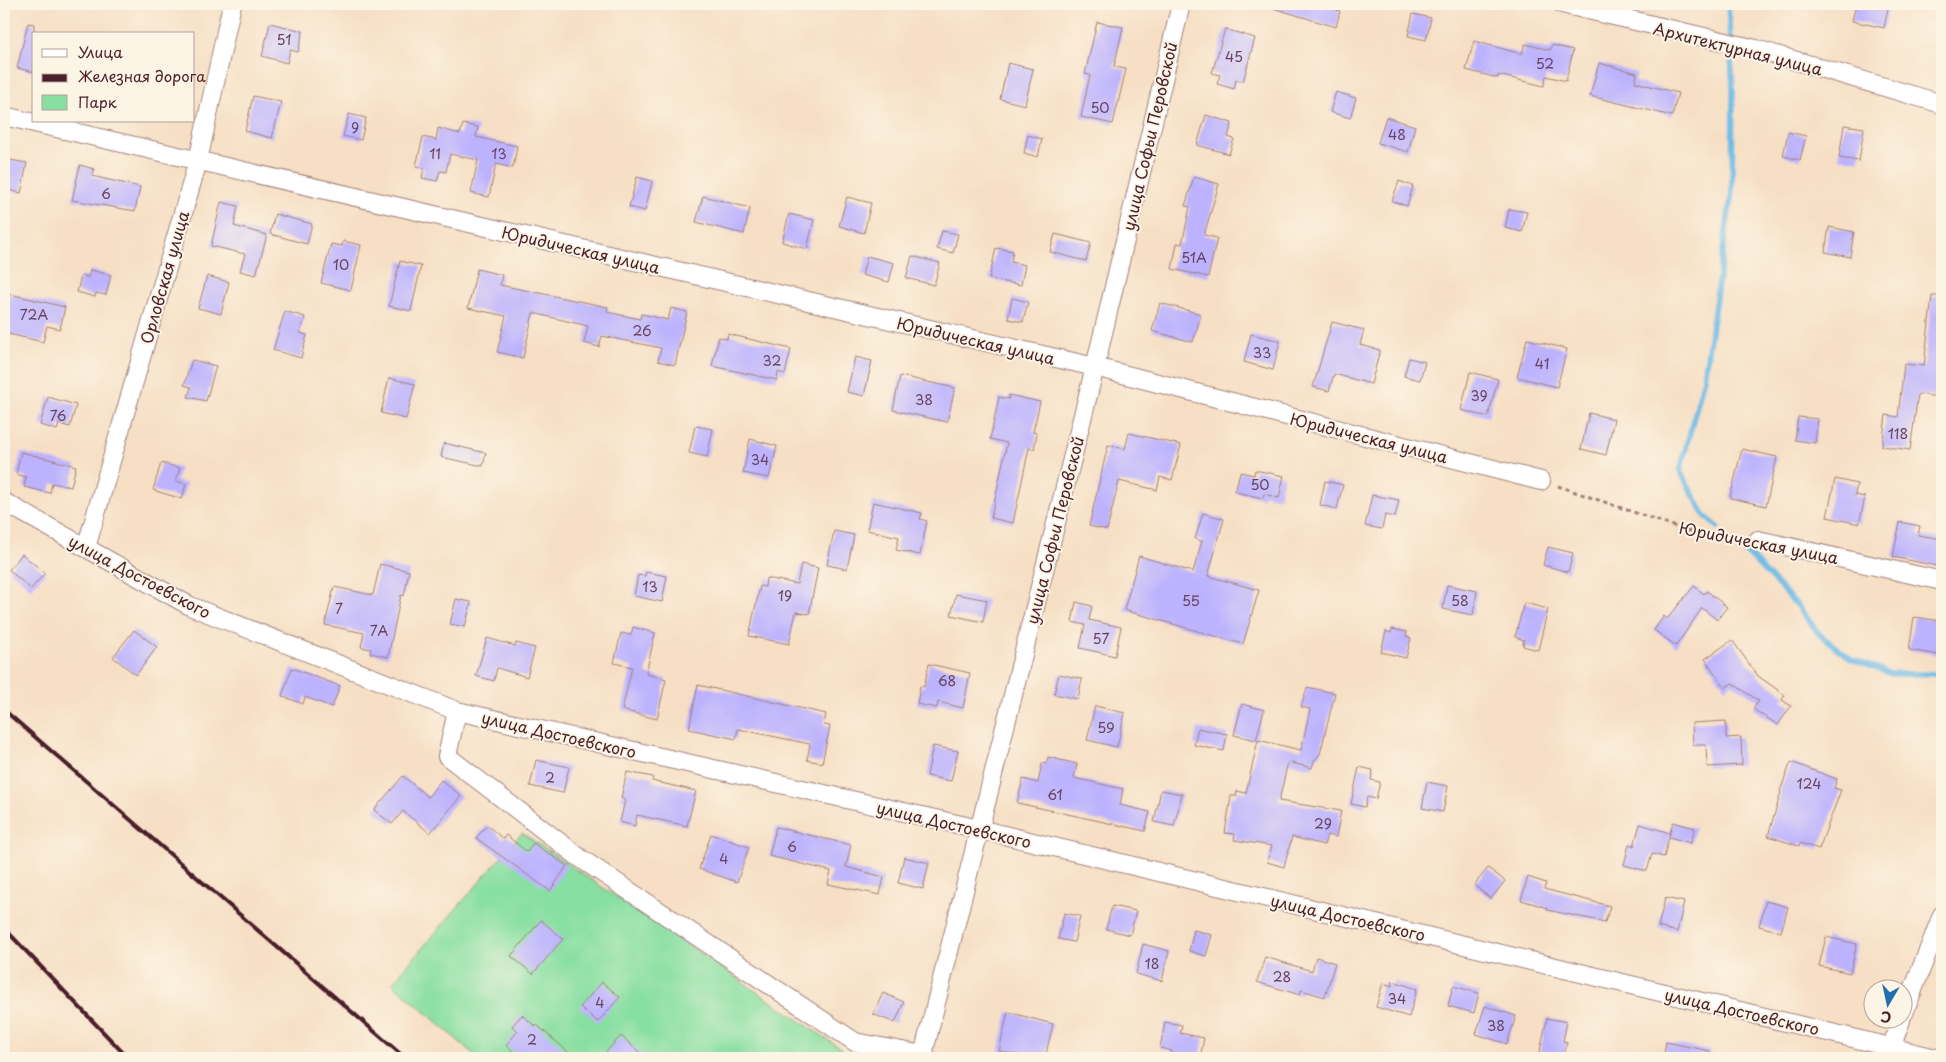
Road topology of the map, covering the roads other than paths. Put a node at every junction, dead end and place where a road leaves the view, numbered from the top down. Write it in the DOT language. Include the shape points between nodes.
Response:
graph roads {
  1 [pos="232,4"];
  2 [pos="1181,4"];
  3 [pos="1562,4"];
  4 [pos="1942,104"];
  5 [pos="4,116"];
  6 [pos="198,161"];
  7 [pos="1095,367"];
  8 [pos="1541,481"];
  9 [pos="4,502"];
  10 [pos="1758,540"];
  11 [pos="86,548"];
  12 [pos="1942,581"];
  13 [pos="457,711"];
  14 [pos="979,829"];
  15 [pos="1942,915"];
  16 [pos="1914,987"];
  17 [pos="1897,1030"];
  18 [pos="1889,1052"];
  19 [pos="925,1057"];
  20 [pos="1936,1058"];
  1 -- 6 [label="street, Орловская улица"];
  2 -- 7 [label="street, улица Софьи Перовской"];
  3 -- 4 [label="street, Архитектурная улица" via="1756,49"];
  5 -- 6 [label="street, Юридическая улица"];
  6 -- 7 [label="street, Юридическая улица"];
  6 -- 11 [label="street, Орловская улица"];
  7 -- 8 [label="street, Юридическая улица"];
  7 -- 14 [label="street, улица Софьи Перовской"];
  9 -- 11 [label="street, улица Достоевского"];
  10 -- 12 [label="street, Юридическая улица"];
  11 -- 13 [label="street, улица Достоевского" via="190,606"];
  13 -- 14 [label="street, улица Достоевского"];
  13 -- 19 [label="street" via="447,756 580,858 855,1042"];
  14 -- 18 [label="street, улица Достоевского"];
  14 -- 19 [label="street, улица Софьи Перовской"];
  15 -- 16 [label="street"];
  17 -- 18 [label="street"];
  18 -- 20 [label="street, улица Достоевского"];
}
